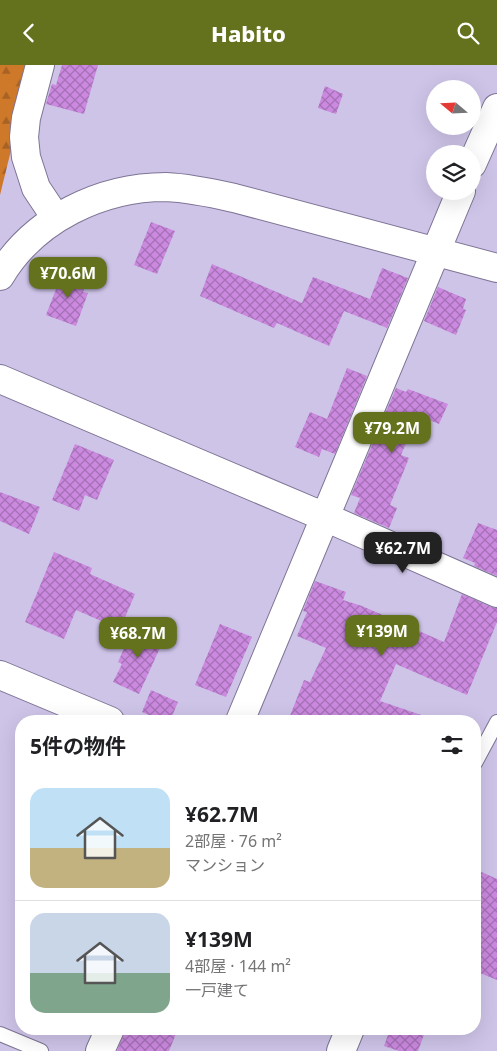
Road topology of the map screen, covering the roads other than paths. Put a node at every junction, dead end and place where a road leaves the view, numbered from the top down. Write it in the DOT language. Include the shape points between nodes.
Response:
graph roads {
  1 [pos="40,65"];
  2 [pos="497,108"];
  3 [pos="480,145"];
  4 [pos="457,200"];
  5 [pos="56,218"];
  6 [pos="435,252"];
  7 [pos="497,268"];
  8 [pos="0,276"];
  9 [pos="0,379"];
  10 [pos="326,517"];
  11 [pos="497,593"];
  12 [pos="0,675"];
  13 [pos="96,715"];
  14 [pos="243,715"];
  15 [pos="497,722"];
  16 [pos="481,752"];
  17 [pos="0,1034"];
  18 [pos="107,1035"];
  19 [pos="348,1035"];
  20 [pos="41,1051"];
  21 [pos="100,1051"];
  22 [pos="341,1051"];
  1 -- 5 [label="street" via="26,118 26,157 36,188"];
  2 -- 3 [label="street"];
  4 -- 6 [label="street"];
  5 -- 6 [label="street" via="96,199 121,192 166,187 199,190 266,206"];
  5 -- 8 [label="street" via="20,250"];
  6 -- 7 [label="street"];
  6 -- 10 [label="street"];
  9 -- 10 [label="street"];
  10 -- 11 [label="street"];
  10 -- 14 [label="street"];
  12 -- 13 [label="street"];
  15 -- 16 [label="lane"];
  17 -- 20 [label="lane"];
  18 -- 21 [label="street"];
  19 -- 22 [label="street"];
}
